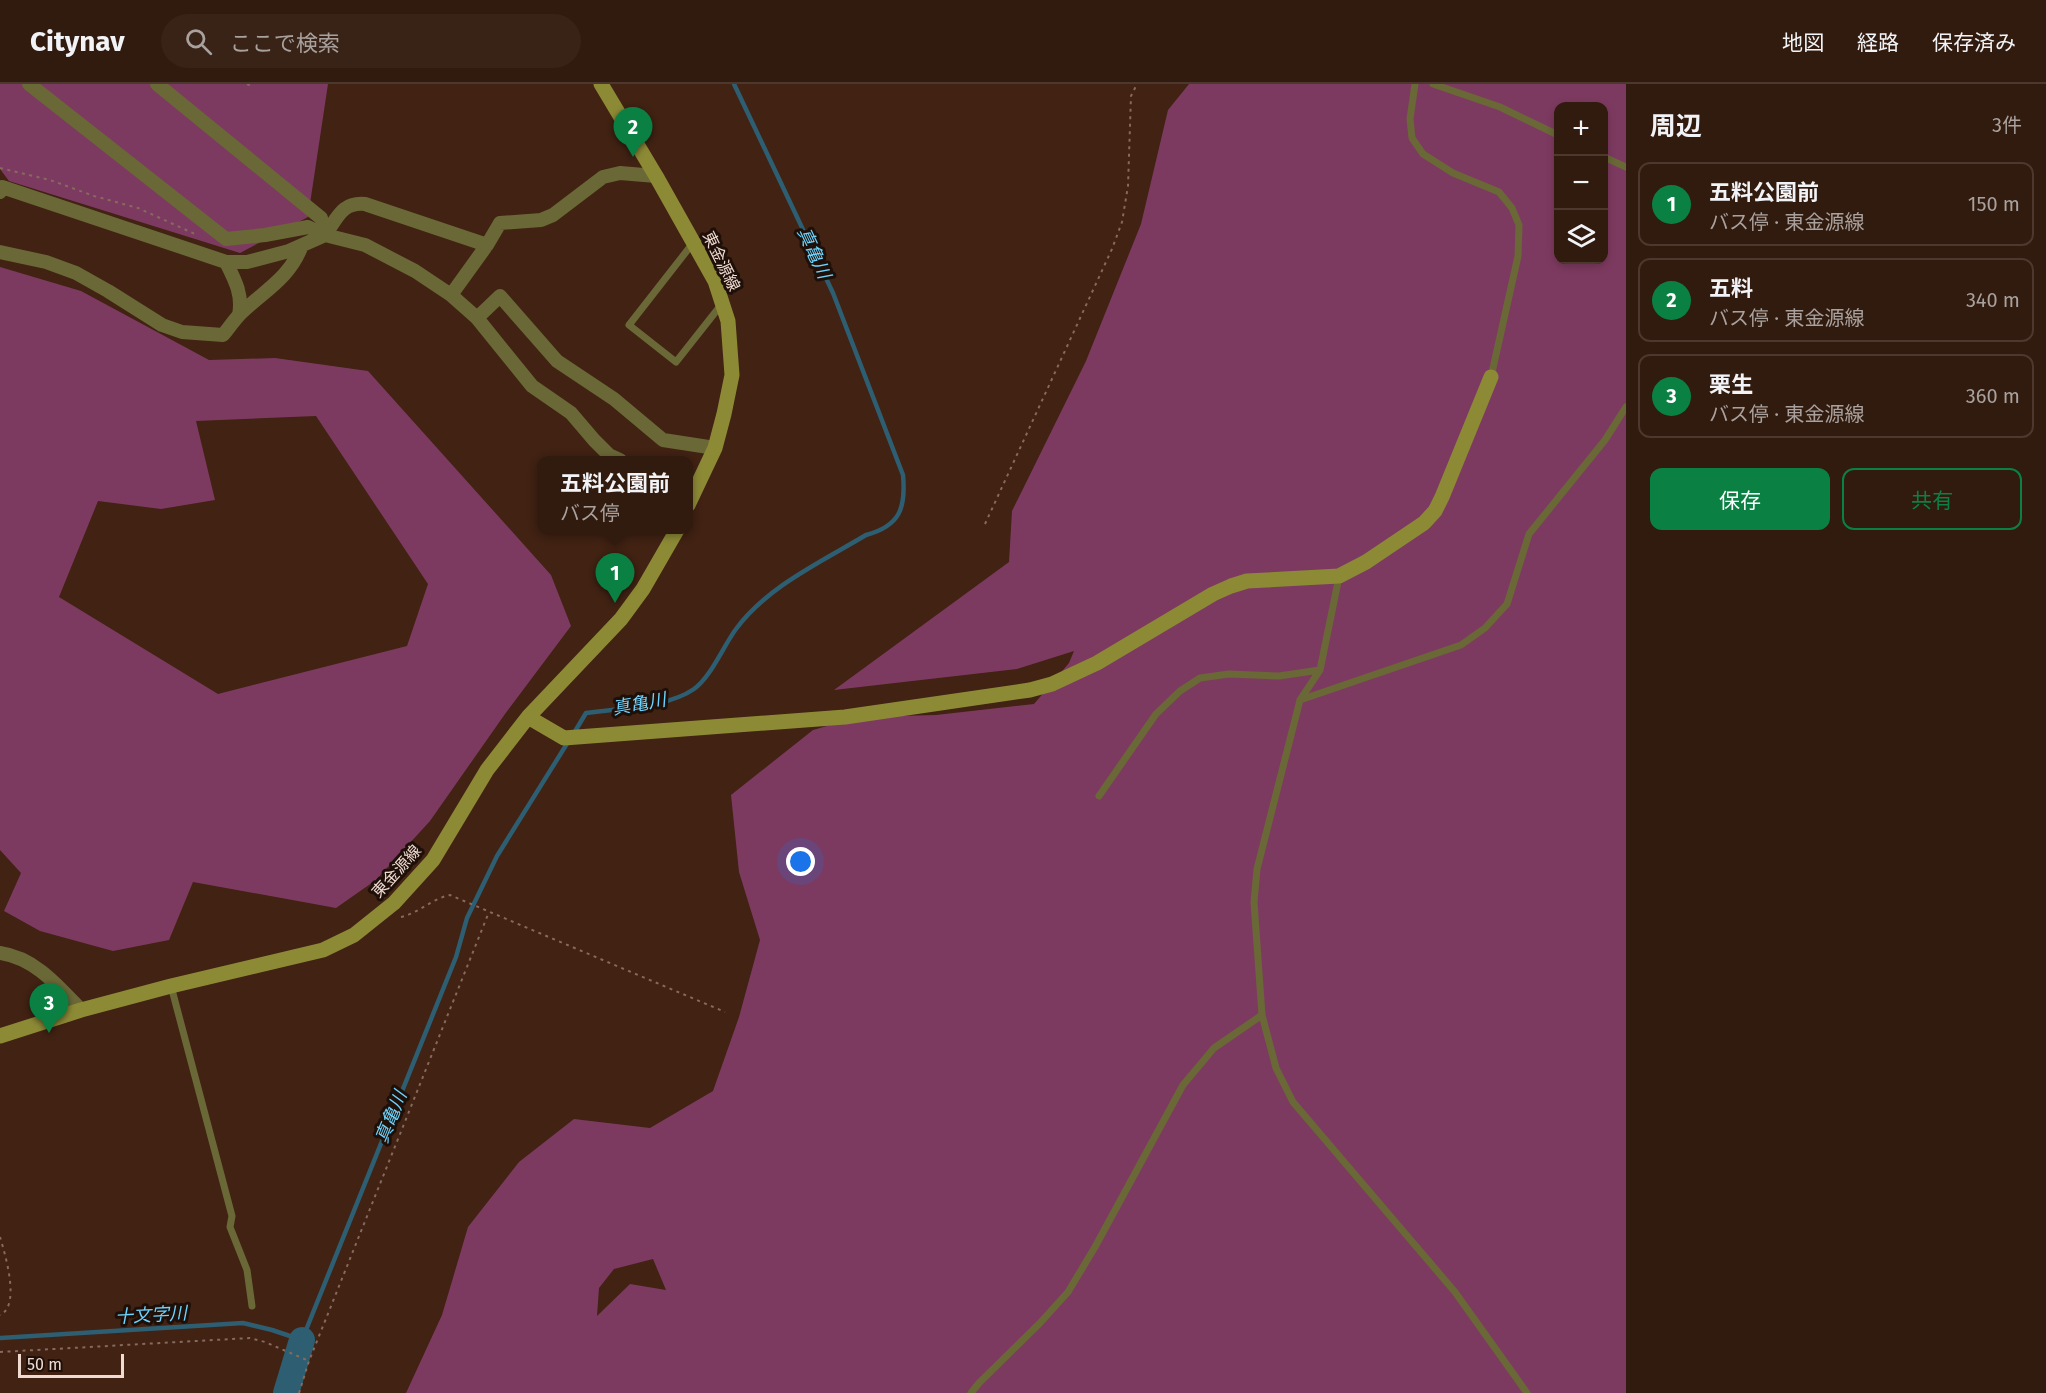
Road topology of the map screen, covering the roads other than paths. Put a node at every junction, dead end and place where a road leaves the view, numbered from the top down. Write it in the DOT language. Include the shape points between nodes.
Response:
graph roads {
  1 [pos="29,84"];
  2 [pos="157,84"];
  3 [pos="601,84"];
  4 [pos="1415,84"];
  5 [pos="1433,84"];
  6 [pos="1554,133"];
  7 [pos="1608,159"];
  8 [pos="1626,167"];
  9 [pos="656,176"];
  10 [pos="0,192"];
  11 [pos="325,235"];
  12 [pos="693,243"];
  13 [pos="302,245"];
  14 [pos="488,245"];
  15 [pos="0,252"];
  16 [pos="226,262"];
  17 [pos="451,295"];
  18 [pos="722,303"];
  19 [pos="239,315"];
  20 [pos="477,318"];
  21 [pos="1491,377"];
  22 [pos="1626,407"];
  23 [pos="715,448"];
  24 [pos="613,456"];
  25 [pos="693,485"];
  26 [pos="675,534"];
  27 [pos="1339,576"];
  28 [pos="1320,670"];
  29 [pos="1300,700"];
  30 [pos="528,717"];
  31 [pos="1100,796"];
  32 [pos="0,953"];
  33 [pos="171,986"];
  34 [pos="81,1010"];
  35 [pos="1262,1015"];
  36 [pos="0,1036"];
  37 [pos="252,1306"];
  38 [pos="971,1393"];
  39 [pos="1527,1393"];
  1 -- 11 [label="street" via="226,239 308,227"];
  2 -- 11 [label="street" via="321,218"];
  3 -- 9 [label="main road, 東金源線"];
  4 -- 21 [label="lane" via="1410,119 1412,138 1423,154 1453,173 1500,192 1519,225 1518,256"];
  5 -- 6 [label="lane" via="1500,107"];
  7 -- 8 [label="lane"];
  9 -- 12 [label="main road, 東金源線"];
  9 -- 14 [label="street" via="620,173 603,177 553,215 541,220 500,223"];
  10 -- 16 [label="street" via="2,187"];
  11 -- 13 [label="street"];
  11 -- 14 [label="street" via="352,203"];
  11 -- 17 [label="street" via="365,245"];
  12 -- 18 [label="main road, 東金源線"];
  12 -- 18 [label="lane" via="629,325 676,362"];
  13 -- 16 [label="street" via="246,262"];
  13 -- 19 [label="street" via="290,270"];
  14 -- 17 [label="street"];
  15 -- 19 [label="street" via="76,273 162,325 182,332 223,335"];
  16 -- 19 [label="street" via="238,285"];
  17 -- 20 [label="street"];
  18 -- 23 [label="main road, 東金源線" via="728,321 732,375"];
  20 -- 23 [label="street" via="500,296 557,361 614,399 663,440"];
  20 -- 24 [label="street" via="532,386 571,413"];
  21 -- 27 [label="main road" via="1435,511 1424,523"];
  22 -- 29 [label="lane" via="1605,440 1529,534 1507,604 1485,628 1461,645"];
  23 -- 25 [label="main road, 東金源線"];
  26 -- 30 [label="main road, 東金源線" via="643,590 621,619"];
  27 -- 28 [label="lane"];
  27 -- 30 [label="main road" via="1247,581 1231,586 1076,674 1052,684 1002,695 845,717 564,738"];
  28 -- 29 [label="lane"];
  28 -- 31 [label="lane" via="1279,676 1229,674 1200,678 1179,691 1156,714"];
  29 -- 35 [label="lane" via="1257,869 1254,902"];
  30 -- 33 [label="main road, 東金源線" via="487,770 433,860 394,903 354,935 324,950"];
  32 -- 34 [label="street" via="31,964"];
  33 -- 34 [label="main road, 東金源線"];
  33 -- 37 [label="lane" via="232,1216 230,1227 247,1270"];
  34 -- 36 [label="main road, 東金源線"];
  35 -- 38 [label="lane" via="1214,1048 1183,1085 1068,1292"];
  35 -- 39 [label="lane" via="1276,1068 1293,1102 1455,1292"];
}
